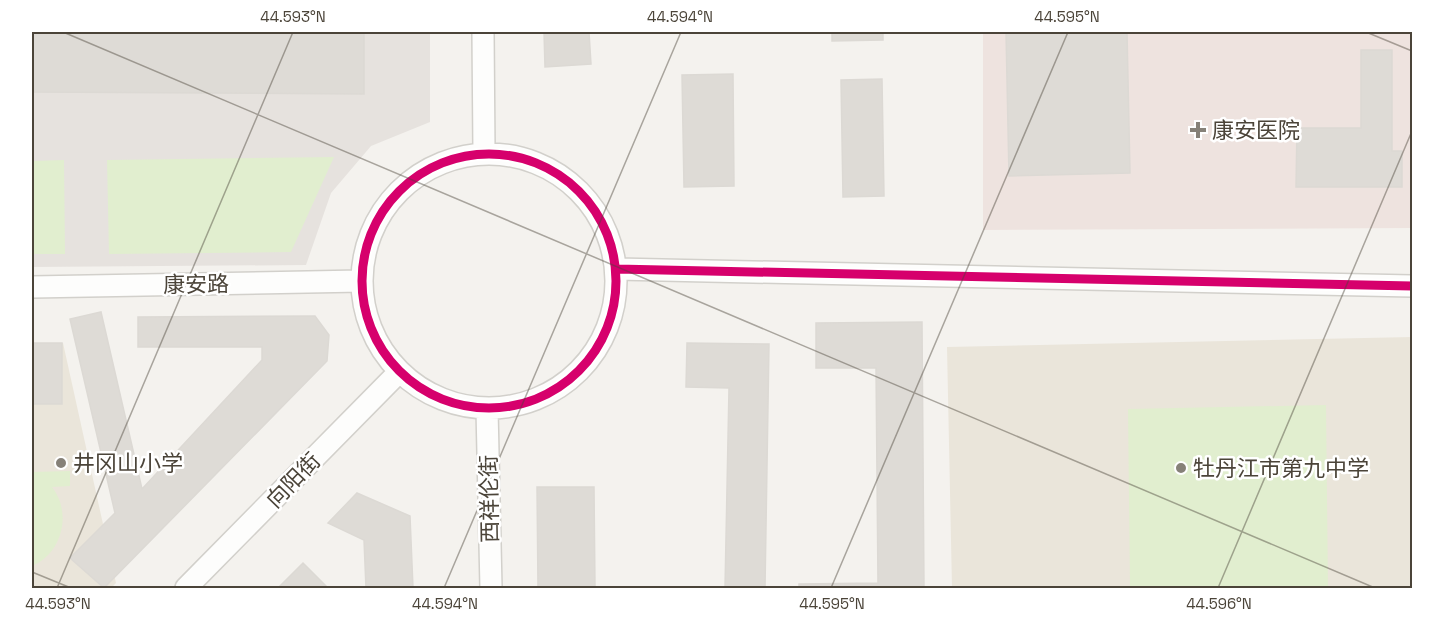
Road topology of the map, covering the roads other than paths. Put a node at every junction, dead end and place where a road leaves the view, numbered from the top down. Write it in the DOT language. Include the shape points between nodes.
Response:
graph roads {
  1 [pos="483,32"];
  2 [pos="484,152"];
  3 [pos="617,269"];
  4 [pos="361,281"];
  5 [pos="1413,286"];
  6 [pos="32,287"];
  7 [pos="399,372"];
  8 [pos="487,409"];
  9 [pos="186,588"];
  10 [pos="491,588"];
  1 -- 2 [label="street"];
  2 -- 3 [label="street" via="523,156 558,172 588,198 608,231"];
  2 -- 4 [label="street" via="446,160 412,179 384,207 367,242"];
  3 -- 5 [label="street"];
  3 -- 8 [label="street" via="614,312 596,351 582,367 567,382 530,402"];
  4 -- 6 [label="street, 康安路"];
  4 -- 7 [label="street" via="374,335"];
  7 -- 8 [label="street" via="425,392 455,404"];
  7 -- 9 [label="street, 向阳街"];
  8 -- 10 [label="street, 西祥伦街"];
}
